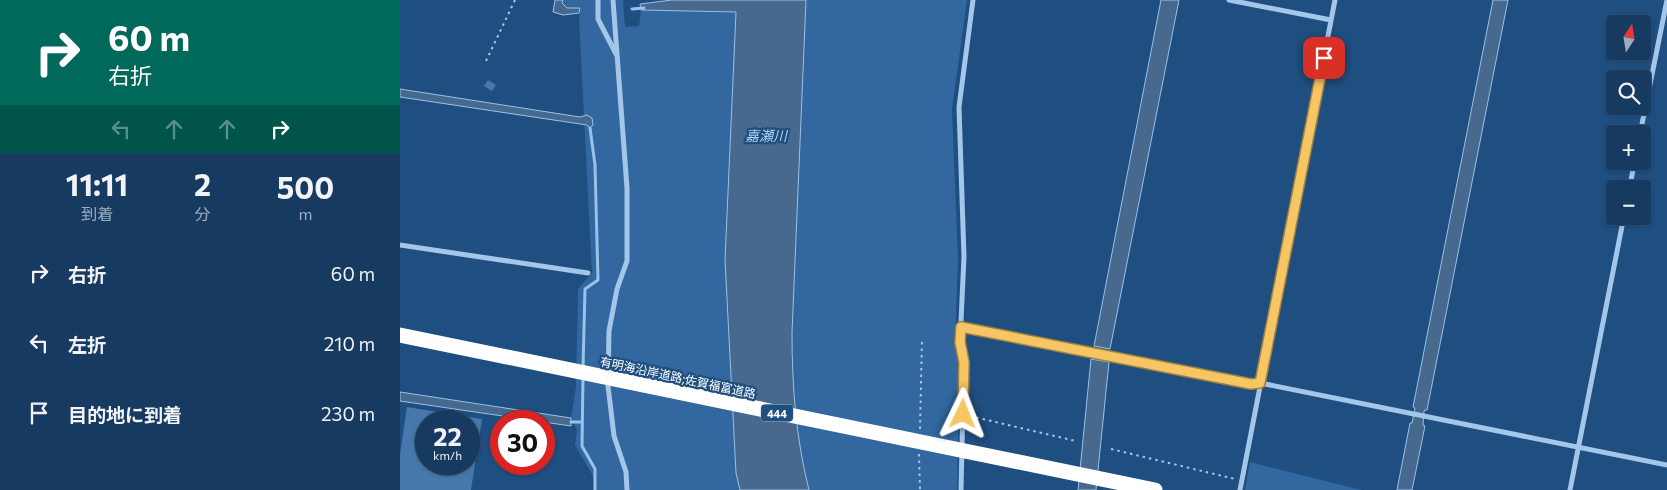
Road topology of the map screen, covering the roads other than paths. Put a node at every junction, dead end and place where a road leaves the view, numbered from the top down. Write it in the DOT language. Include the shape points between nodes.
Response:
graph roads {
  1 [pos="598,0"];
  2 [pos="613,0"];
  3 [pos="973,0"];
  4 [pos="1229,0"];
  5 [pos="1336,0"];
  6 [pos="1667,0"];
  7 [pos="1332,20"];
  8 [pos="617,56"];
  9 [pos="1642,125"];
  10 [pos="1622,225"];
  11 [pos="400,245"];
  12 [pos="588,273"];
  13 [pos="961,327"];
  14 [pos="400,335"];
  15 [pos="1260,383"];
  16 [pos="1578,448"];
  17 [pos="1667,466"];
  18 [pos="627,490"];
  19 [pos="961,490"];
  20 [pos="1155,490"];
  21 [pos="1240,490"];
  22 [pos="1570,490"];
  1 -- 8 [label="street" via="598,19"];
  2 -- 8 [label="street"];
  3 -- 13 [label="street" via="958,107 964,257"];
  4 -- 7 [label="street"];
  5 -- 7 [label="street"];
  6 -- 9 [label="street"];
  7 -- 15 [label="street"];
  8 -- 18 [label="street" via="627,188 627,260 617,289 609,331 608,386 614,436 626,472"];
  10 -- 16 [label="street"];
  11 -- 12 [label="street"];
  13 -- 15 [label="street" via="1251,384"];
  13 -- 19 [label="street" via="964,362"];
  14 -- 20 [label="highway, 有明海沿岸道路;佐賀福富道路 / 444, bridge"];
  15 -- 16 [label="street"];
  15 -- 21 [label="street"];
  16 -- 17 [label="street"];
  16 -- 22 [label="street"];
}
